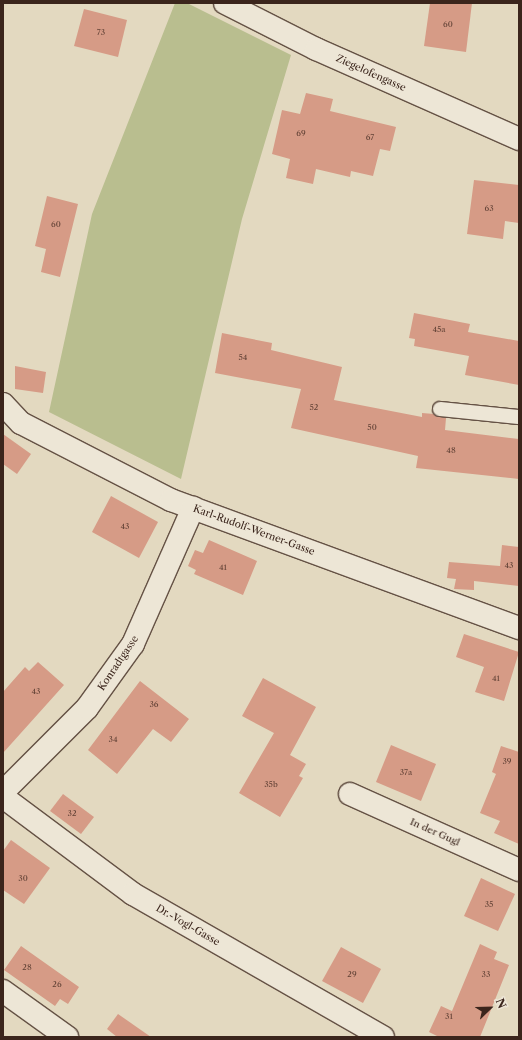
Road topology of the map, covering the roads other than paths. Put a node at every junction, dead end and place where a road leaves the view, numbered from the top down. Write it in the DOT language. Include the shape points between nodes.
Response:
graph roads {
  1 [pos="225,3"];
  2 [pos="519,139"];
  3 [pos="3,404"];
  4 [pos="440,409"];
  5 [pos="519,417"];
  6 [pos="193,508"];
  7 [pos="519,628"];
  8 [pos="3,792"];
  9 [pos="350,794"];
  10 [pos="3,797"];
  11 [pos="519,870"];
  12 [pos="3,991"];
  13 [pos="66,1037"];
  14 [pos="383,1037"];
  1 -- 2 [label="street, Ziegelofengasse" via="316,49"];
  3 -- 6 [label="street, Karl-Rudolf-Werner-Gasse" via="21,422 171,500"];
  4 -- 5 [label="lane"];
  6 -- 7 [label="street, Karl-Rudolf-Werner-Gasse"];
  6 -- 8 [label="street, Konradtgasse" via="133,644 87,708"];
  9 -- 11 [label="street, In der Gugl"];
  10 -- 14 [label="street, Dr.-Vogl-Gasse" via="134,894"];
  12 -- 13 [label="street"];
}
